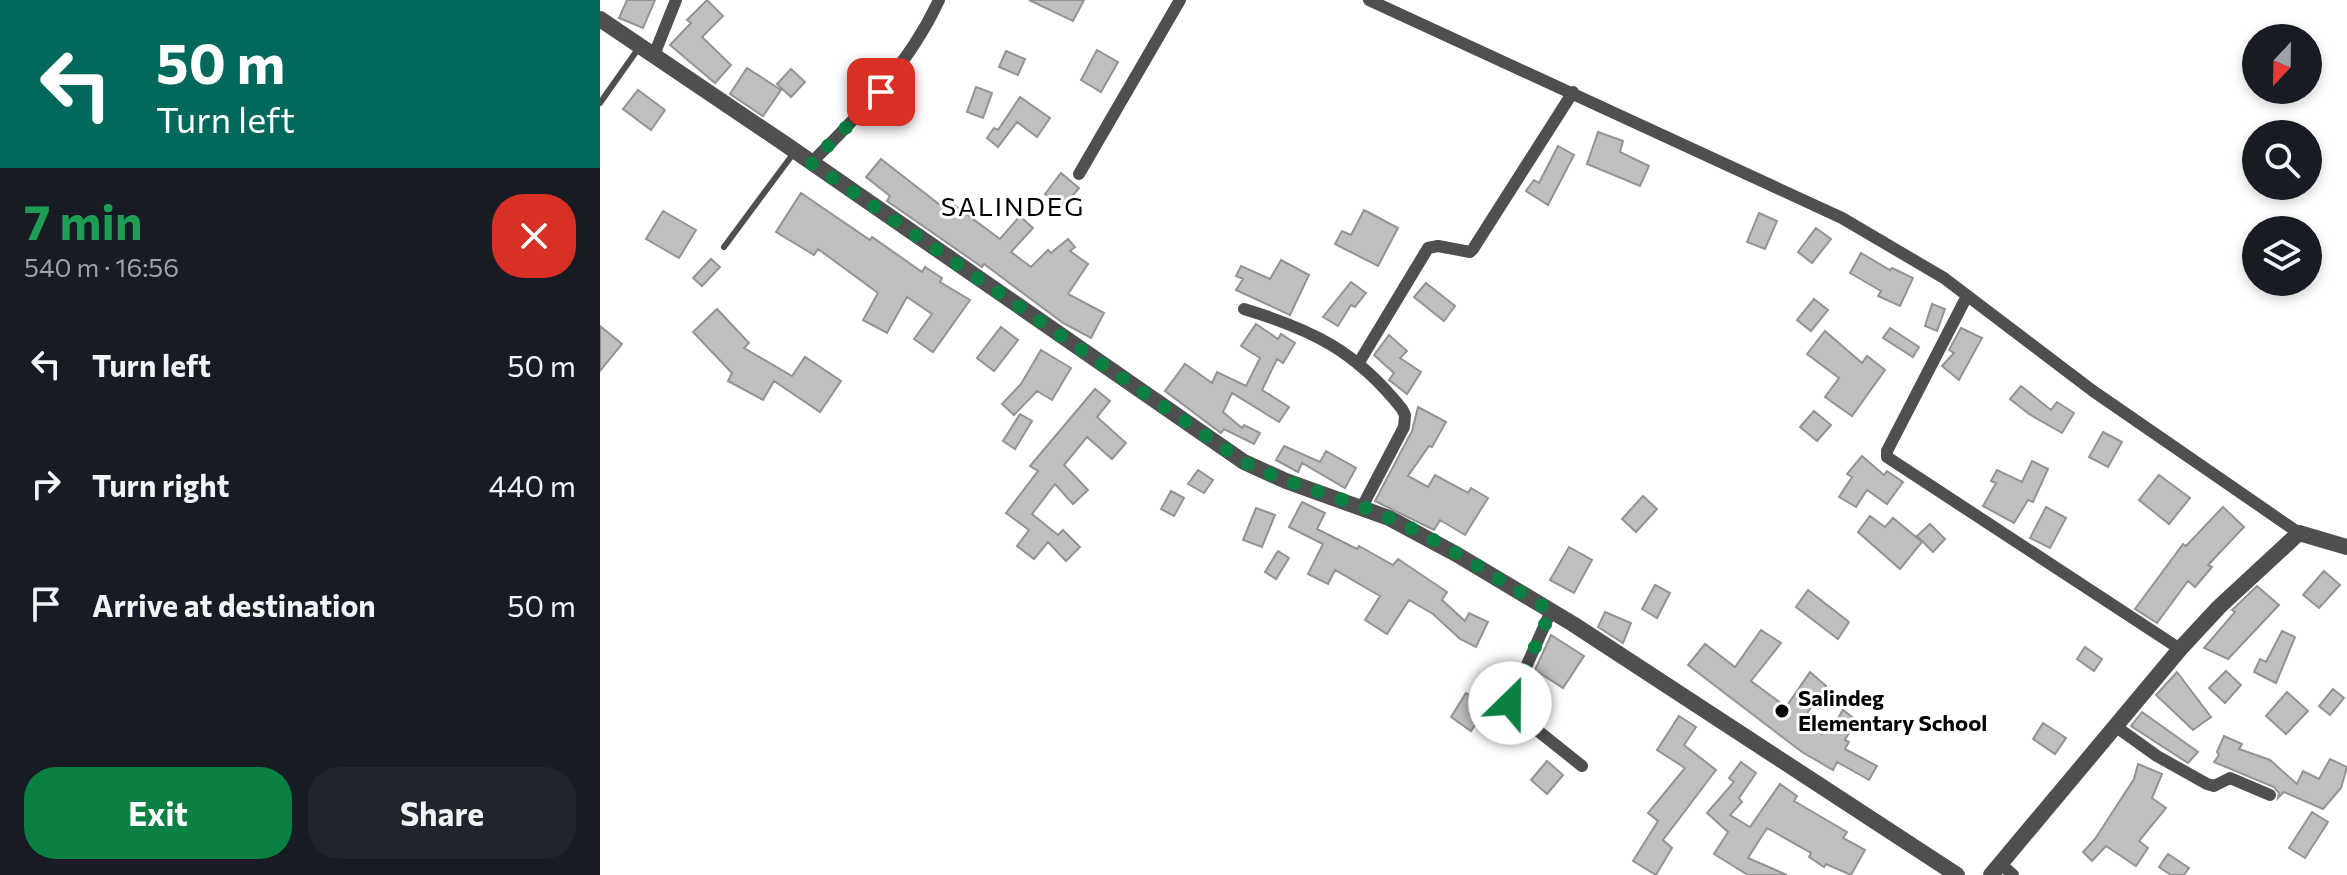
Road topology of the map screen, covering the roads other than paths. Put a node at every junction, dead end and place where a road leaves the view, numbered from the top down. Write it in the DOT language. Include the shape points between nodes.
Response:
graph roads {
  1 [pos="676,0"];
  2 [pos="939,0"];
  3 [pos="1180,0"];
  4 [pos="1369,0"];
  5 [pos="600,19"];
  6 [pos="647,50"];
  7 [pos="1573,92"];
  8 [pos="600,103"];
  9 [pos="796,151"];
  10 [pos="811,163"];
  11 [pos="1079,174"];
  12 [pos="724,247"];
  13 [pos="1967,296"];
  14 [pos="1244,309"];
  15 [pos="1358,364"];
  16 [pos="1362,507"];
  17 [pos="2299,533"];
  18 [pos="2347,547"];
  19 [pos="1551,611"];
  20 [pos="2180,649"];
  21 [pos="2115,726"];
  22 [pos="1582,766"];
  23 [pos="2270,795"];
  24 [pos="2002,872"];
  25 [pos="1957,875"];
  1 -- 6 [label="street"];
  2 -- 10 [label="street" via="923,34 881,92"];
  3 -- 11 [label="street"];
  4 -- 7 [label="street"];
  5 -- 6 [label="street"];
  6 -- 8 [label="lane"];
  6 -- 9 [label="street"];
  7 -- 13 [label="street" via="1842,218"];
  7 -- 15 [label="street" via="1473,249 1428,248"];
  9 -- 10 [label="street"];
  9 -- 12 [label="lane"];
  10 -- 16 [label="street" via="1244,462"];
  13 -- 17 [label="street" via="2093,391"];
  13 -- 20 [label="street" via="1887,457"];
  14 -- 15 [label="street" via="1317,335"];
  15 -- 16 [label="street" via="1405,415 1404,427"];
  16 -- 19 [label="street" via="1418,532"];
  17 -- 18 [label="street"];
  17 -- 20 [label="street"];
  19 -- 22 [label="street" via="1510,703"];
  19 -- 25 [label="street"];
  20 -- 21 [label="street"];
  21 -- 23 [label="street" via="2207,784 2230,778"];
  21 -- 24 [label="street"];
}
